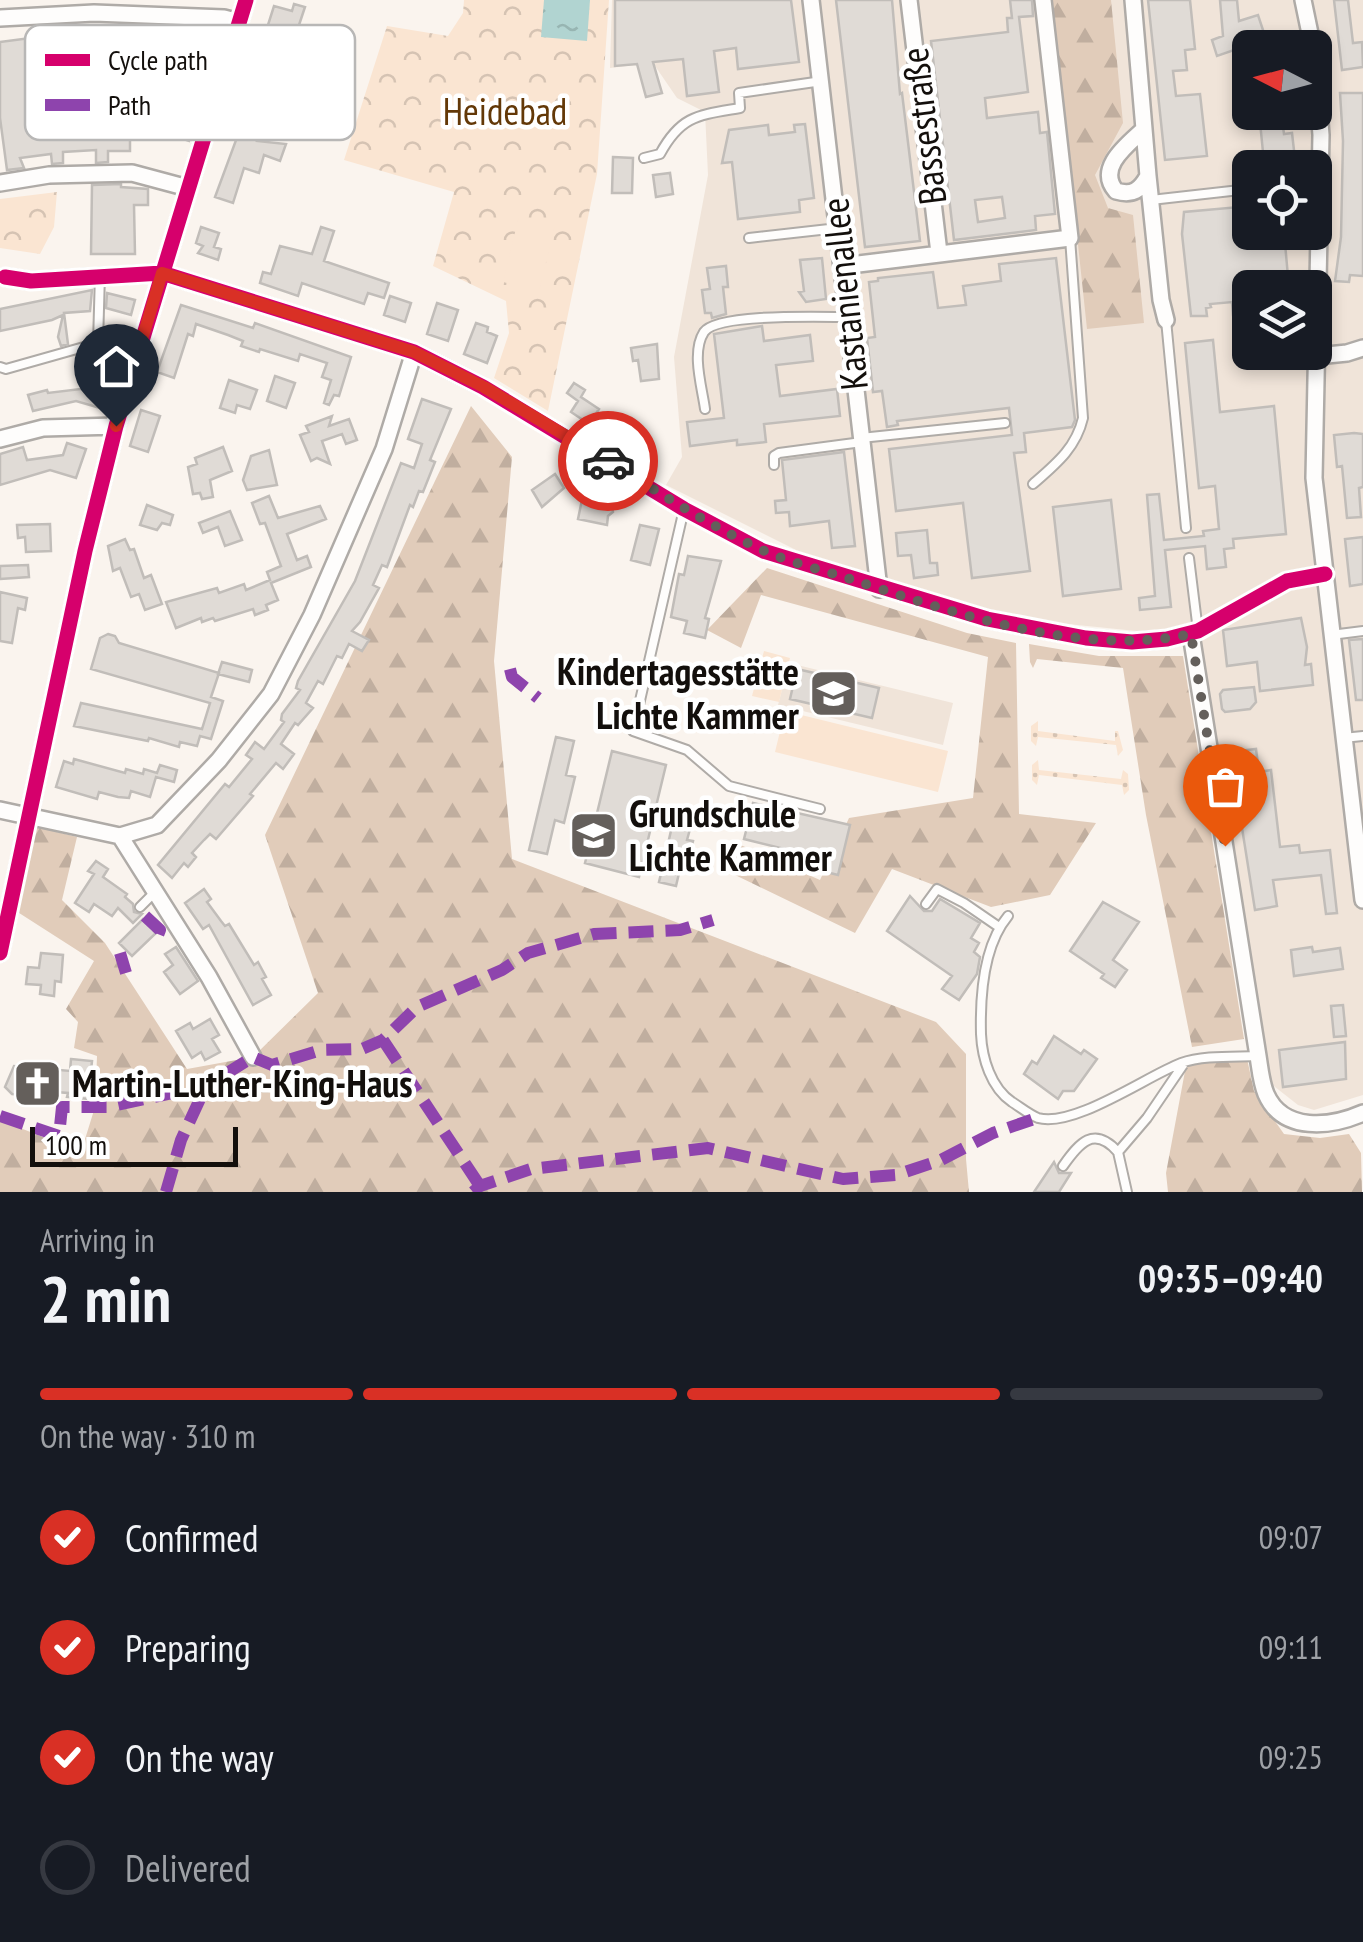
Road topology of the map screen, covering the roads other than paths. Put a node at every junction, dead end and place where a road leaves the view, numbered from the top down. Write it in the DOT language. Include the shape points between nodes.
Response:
graph roads {
  1 [pos="246,0"];
  2 [pos="811,0"];
  3 [pos="909,0"];
  4 [pos="1043,0"];
  5 [pos="1133,0"];
  6 [pos="1303,0"];
  7 [pos="0,18"];
  8 [pos="239,22"];
  9 [pos="238,25"];
  10 [pos="1309,30"];
  11 [pos="822,81"];
  12 [pos="1143,130"];
  13 [pos="203,140"];
  14 [pos="644,158"];
  15 [pos="1148,176"];
  16 [pos="0,183"];
  17 [pos="188,188"];
  18 [pos="1232,191"];
  19 [pos="1150,200"];
  20 [pos="838,228"];
  21 [pos="749,238"];
  22 [pos="1070,238"];
  23 [pos="939,253"];
  24 [pos="842,266"];
  25 [pos="162,273"];
  26 [pos="100,274"];
  27 [pos="4,278"];
  28 [pos="848,316"];
  29 [pos="1166,320"];
  30 [pos="1363,348"];
  31 [pos="414,352"];
  32 [pos="1332,355"];
  33 [pos="0,367"];
  34 [pos="1316,370"];
  35 [pos="704,408"];
  36 [pos="1005,422"];
  37 [pos="116,426"];
  38 [pos="0,439"];
  39 [pos="862,440"];
  40 [pos="774,465"];
  41 [pos="1033,484"];
  42 [pos="684,509"];
  43 [pos="1186,528"];
  44 [pos="1189,558"];
  45 [pos="1325,574"];
  46 [pos="878,588"];
  47 [pos="1363,631"];
  48 [pos="1194,632"];
  49 [pos="1332,635"];
  50 [pos="1363,736"];
  51 [pos="1343,738"];
  52 [pos="820,809"];
  53 [pos="0,810"];
  54 [pos="29,816"];
  55 [pos="120,836"];
  56 [pos="154,893"];
  57 [pos="1363,900"];
  58 [pos="926,904"];
  59 [pos="140,908"];
  60 [pos="1008,916"];
  61 [pos="999,927"];
  62 [pos="0,953"];
  63 [pos="1258,1056"];
  64 [pos="253,1057"];
  65 [pos="1186,1061"];
  66 [pos="1363,1113"];
  67 [pos="1118,1152"];
  68 [pos="1063,1166"];
  69 [pos="1127,1192"];
  1 -- 8 [label="street"];
  2 -- 11 [label="street, Kastanienallee"];
  3 -- 23 [label="street, Bassestraße"];
  4 -- 22 [label="street"];
  5 -- 12 [label="street"];
  6 -- 10 [label="street"];
  7 -- 8 [label="street" via="94,13"];
  8 -- 9 [label="street"];
  11 -- 14 [label="lane" via="739,92 740,108 690,118 672,131 660,154"];
  11 -- 20 [label="street, Kastanienallee"];
  12 -- 15 [label="street"];
  12 -- 15 [label="street" via="1109,170 1110,184 1132,193"];
  13 -- 17 [label="street"];
  15 -- 19 [label="street"];
  16 -- 17 [label="street" via="112,172"];
  17 -- 25 [label="street"];
  18 -- 19 [label="lane"];
  19 -- 29 [label="street"];
  20 -- 21 [label="lane"];
  20 -- 24 [label="street, Kastanienallee"];
  22 -- 23 [label="street"];
  22 -- 41 [label="lane" via="1084,405 1078,437"];
  23 -- 24 [label="street"];
  24 -- 28 [label="street, Kastanienallee"];
  25 -- 26 [label="street"];
  25 -- 31 [label="street"];
  25 -- 37 [label="street"];
  26 -- 27 [label="street"];
  26 -- 33 [label="lane" via="98,343"];
  28 -- 35 [label="lane" via="714,324 698,349"];
  28 -- 39 [label="street, Kastanienallee"];
  29 -- 43 [label="lane"];
  30 -- 32 [label="street"];
  31 -- 42 [label="street" via="572,438"];
  31 -- 55 [label="street" via="370,484 271,694 158,825"];
  34 -- 45 [label="street" via="1313,448"];
  36 -- 39 [label="lane"];
  37 -- 38 [label="street" via="43,428"];
  37 -- 54 [label="street"];
  39 -- 40 [label="lane" via="779,453"];
  39 -- 46 [label="street, Kastanienallee"];
  42 -- 46 [label="street" via="763,551"];
  42 -- 52 [label="lane" via="633,731 688,750 728,786"];
  44 -- 48 [label="lane"];
  45 -- 48 [label="street" via="1287,581"];
  45 -- 49 [label="street"];
  46 -- 48 [label="street" via="988,620 1086,638 1132,642"];
  47 -- 49 [label="lane"];
  48 -- 63 [label="street"];
  49 -- 51 [label="street"];
  50 -- 51 [label="lane"];
  51 -- 57 [label="street"];
  53 -- 54 [label="street"];
  54 -- 55 [label="street"];
  54 -- 62 [label="street"];
  55 -- 56 [label="street"];
  56 -- 59 [label="lane"];
  56 -- 64 [label="street"];
  58 -- 61 [label="lane" via="937,889"];
  60 -- 61 [label="lane"];
  61 -- 65 [label="lane" via="986,967 981,1034 990,1074 1006,1098 1038,1118 1070,1114"];
  63 -- 65 [label="lane"];
  63 -- 66 [label="street" via="1267,1096 1292,1121 1343,1122"];
  65 -- 67 [label="lane"];
  67 -- 68 [label="lane" via="1108,1140 1092,1138"];
  67 -- 69 [label="lane"];
}
